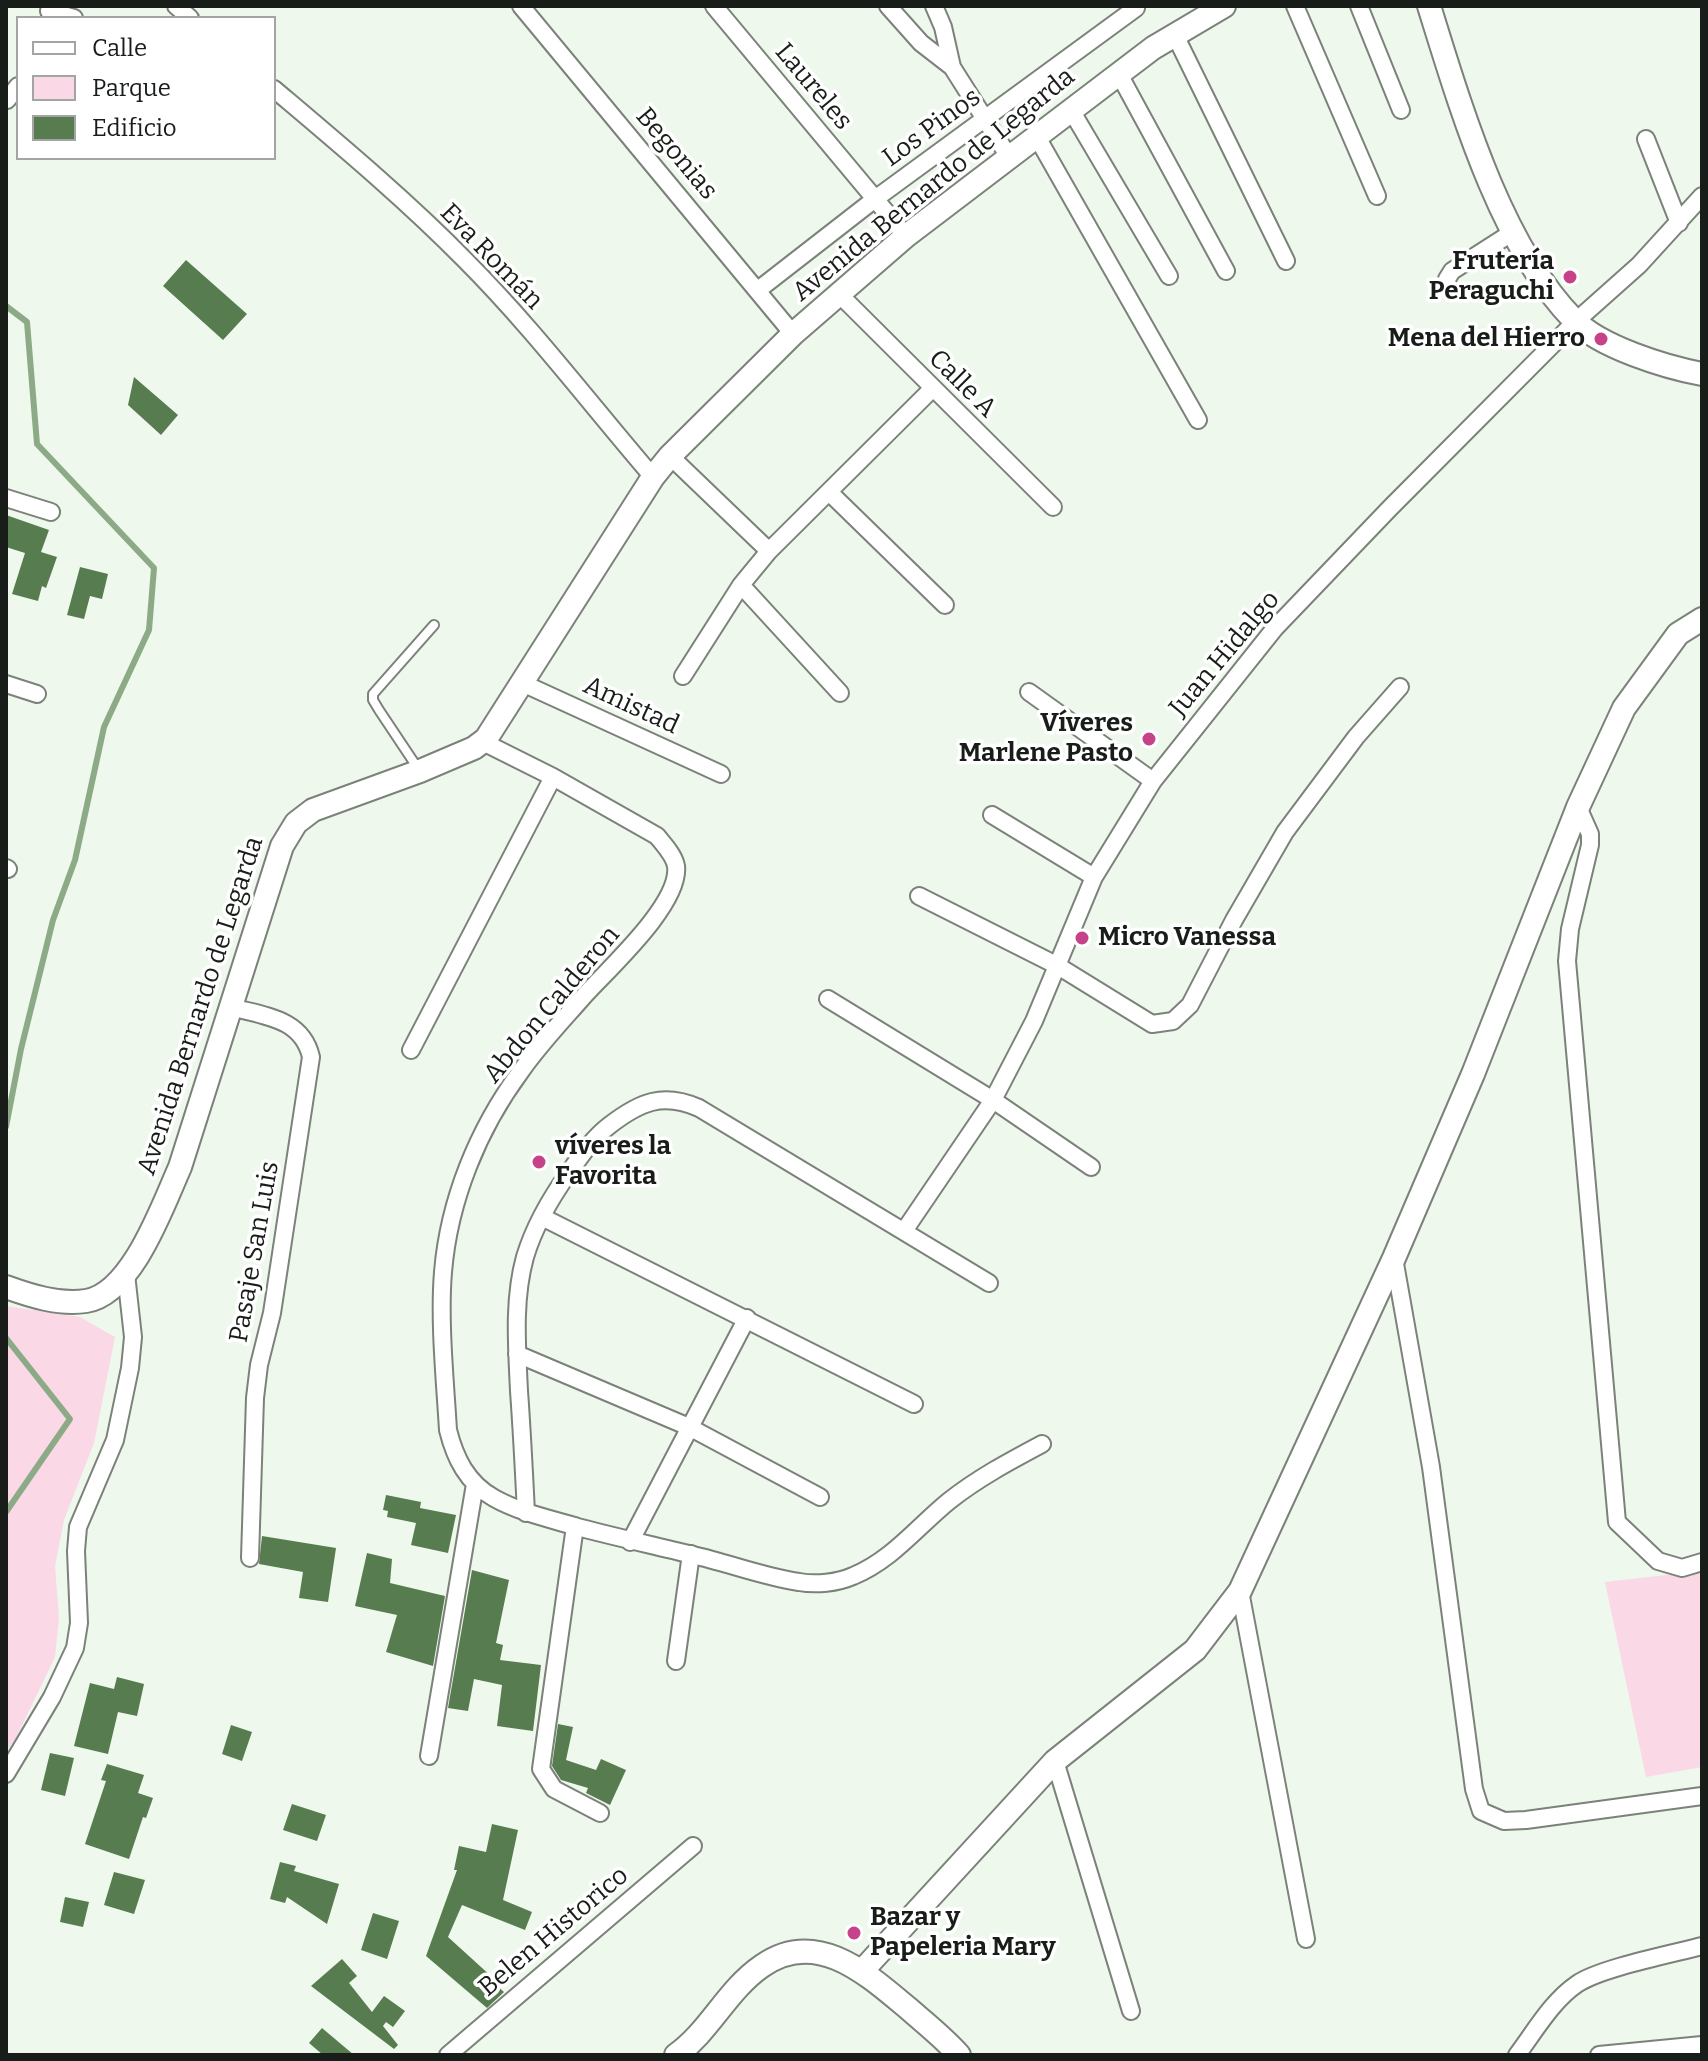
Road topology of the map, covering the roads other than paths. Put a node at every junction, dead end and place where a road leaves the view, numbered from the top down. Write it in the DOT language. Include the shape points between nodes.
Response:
graph roads {
  1 [pos="521,6"];
  2 [pos="714,6"];
  3 [pos="888,6"];
  4 [pos="934,6"];
  5 [pos="1224,6"];
  6 [pos="1295,6"];
  7 [pos="1359,6"];
  8 [pos="1429,6"];
  9 [pos="1136,7"];
  10 [pos="1175,35"];
  11 [pos="952,67"];
  12 [pos="1119,74"];
  13 [pos="276,91"];
  14 [pos="1071,110"];
  15 [pos="1401,110"];
  16 [pos="985,120"];
  17 [pos="1037,137"];
  18 [pos="1646,139"];
  19 [pos="1009,157"];
  20 [pos="1377,196"];
  21 [pos="1702,196"];
  22 [pos="875,199"];
  23 [pos="1679,223"];
  24 [pos="1513,232"];
  25 [pos="906,236"];
  26 [pos="1286,261"];
  27 [pos="1226,271"];
  28 [pos="1169,276"];
  29 [pos="1448,287"];
  30 [pos="758,290"];
  31 [pos="839,294"];
  32 [pos="1575,322"];
  33 [pos="793,334"];
  34 [pos="1702,374"];
  35 [pos="932,389"];
  36 [pos="1198,420"];
  37 [pos="670,456"];
  38 [pos="653,477"];
  39 [pos="829,492"];
  40 [pos="6,498"];
  41 [pos="1053,507"];
  42 [pos="51,512"];
  43 [pos="769,551"];
  44 [pos="741,585"];
  45 [pos="945,605"];
  46 [pos="1702,619"];
  47 [pos="434,625"];
  48 [pos="683,676"];
  49 [pos="520,682"];
  50 [pos="6,684"];
  51 [pos="1400,687"];
  52 [pos="1029,692"];
  53 [pos="840,693"];
  54 [pos="37,694"];
  55 [pos="483,742"];
  56 [pos="420,771"];
  57 [pos="721,774"];
  58 [pos="553,777"];
  59 [pos="1153,781"];
  60 [pos="1578,807"];
  61 [pos="992,815"];
  62 [pos="1094,877"];
  63 [pos="919,896"];
  64 [pos="1058,966"];
  65 [pos="828,999"];
  66 [pos="231,1007"];
  67 [pos="411,1050"];
  68 [pos="993,1100"];
  69 [pos="1091,1167"];
  70 [pos="542,1217"];
  71 [pos="904,1231"];
  72 [pos="1394,1258"];
  73 [pos="126,1274"];
  74 [pos="989,1283"];
  75 [pos="6,1287"];
  76 [pos="747,1318"];
  77 [pos="517,1354"];
  78 [pos="914,1404"];
  79 [pos="689,1427"];
  80 [pos="1042,1444"];
  81 [pos="475,1484"];
  82 [pos="820,1497"];
  83 [pos="526,1513"];
  84 [pos="575,1526"];
  85 [pos="630,1542"];
  86 [pos="691,1554"];
  87 [pos="250,1558"];
  88 [pos="1702,1562"];
  89 [pos="1240,1591"];
  90 [pos="676,1661"];
  91 [pos="429,1756"];
  92 [pos="1055,1761"];
  93 [pos="6,1774"];
  94 [pos="1702,1796"];
  95 [pos="600,1813"];
  96 [pos="693,1846"];
  97 [pos="1306,1939"];
  98 [pos="1702,1946"];
  99 [pos="863,1970"];
  100 [pos="1131,2011"];
  101 [pos="1702,2045"];
  102 [pos="448,2055"];
  103 [pos="676,2055"];
  104 [pos="959,2055"];
  105 [pos="1517,2055"];
  106 [pos="1599,2055"];
  1 -- 30 [label="street, Begonias"];
  2 -- 22 [label="street, Laureles"];
  3 -- 11 [label="street" via="921,43"];
  4 -- 11 [label="street"];
  5 -- 10 [label="street, Avenida Bernardo de Legarda"];
  6 -- 20 [label="street"];
  7 -- 15 [label="street"];
  8 -- 24 [label="street" via="1465,120"];
  9 -- 16 [label="street, Los Pinos"];
  10 -- 12 [label="street, Avenida Bernardo de Legarda"];
  10 -- 26 [label="street"];
  11 -- 16 [label="street"];
  12 -- 14 [label="street, Avenida Bernardo de Legarda"];
  12 -- 27 [label="street"];
  13 -- 38 [label="street, Eva Román" via="465,260"];
  14 -- 17 [label="street, Avenida Bernardo de Legarda"];
  14 -- 28 [label="street"];
  16 -- 19 [label="street"];
  16 -- 22 [label="street, Los Pinos"];
  17 -- 19 [label="street, Avenida Bernardo de Legarda"];
  17 -- 36 [label="street"];
  18 -- 23 [label="street"];
  19 -- 25 [label="street, Avenida Bernardo de Legarda"];
  21 -- 23 [label="street, Juan Hidalgo"];
  22 -- 25 [label="street, Laureles"];
  22 -- 30 [label="street, Los Pinos"];
  23 -- 32 [label="street, Juan Hidalgo"];
  24 -- 29 [label="street" via="1452,271"];
  24 -- 32 [label="street" via="1535,271"];
  25 -- 31 [label="street, Avenida Bernardo de Legarda"];
  30 -- 33 [label="street, Begonias"];
  31 -- 33 [label="street, Avenida Bernardo de Legarda"];
  31 -- 35 [label="street, Calle A"];
  32 -- 34 [label="street" via="1664,367"];
  32 -- 59 [label="street, Juan Hidalgo" via="1275,628"];
  33 -- 37 [label="street, Avenida Bernardo de Legarda"];
  35 -- 39 [label="street"];
  35 -- 41 [label="street, Calle A"];
  37 -- 38 [label="street, Avenida Bernardo de Legarda"];
  37 -- 43 [label="street"];
  38 -- 49 [label="street, Avenida Bernardo de Legarda"];
  39 -- 43 [label="street"];
  39 -- 45 [label="street"];
  40 -- 42 [label="street"];
  43 -- 44 [label="street"];
  44 -- 48 [label="street"];
  44 -- 53 [label="street"];
  46 -- 60 [label="street" via="1678,634 1624,708"];
  47 -- 56 [label="lane" via="373,694"];
  49 -- 55 [label="street, Avenida Bernardo de Legarda"];
  49 -- 57 [label="street, Amistad"];
  50 -- 54 [label="street"];
  51 -- 64 [label="street" via="1285,832 1181,1016 1152,1024"];
  52 -- 59 [label="street"];
  55 -- 56 [label="street, Avenida Bernardo de Legarda"];
  55 -- 58 [label="street, Abdon Calderon"];
  56 -- 66 [label="street, Avenida Bernardo de Legarda" via="313,810 296,823 282,846"];
  58 -- 67 [label="street"];
  58 -- 81 [label="street, Abdon Calderon" via="657,836 676,866 674,886 644,932 520,1072 485,1129 459,1188 442,1275 446,1393 454,1454"];
  59 -- 62 [label="street, Juan Hidalgo"];
  60 -- 72 [label="street"];
  60 -- 88 [label="street" via="1590,845 1567,961 1617,1522 1658,1561 1682,1568"];
  61 -- 62 [label="street"];
  62 -- 64 [label="street, Juan Hidalgo"];
  63 -- 64 [label="street"];
  64 -- 68 [label="street, Juan Hidalgo"];
  65 -- 68 [label="street"];
  66 -- 73 [label="street, Avenida Bernardo de Legarda" via="180,1167"];
  66 -- 87 [label="street, Pasaje San Luis" via="299,1030 311,1057 259,1365"];
  68 -- 69 [label="street"];
  68 -- 71 [label="street, Juan Hidalgo"];
  70 -- 71 [label="street" via="563,1180 605,1129 623,1114 662,1099 699,1108"];
  70 -- 76 [label="street"];
  70 -- 77 [label="street" via="525,1257"];
  71 -- 74 [label="street"];
  72 -- 89 [label="street"];
  72 -- 94 [label="street" via="1431,1467 1481,1811 1504,1821 1526,1820"];
  73 -- 75 [label="street, Avenida Bernardo de Legarda" via="87,1301 57,1301"];
  73 -- 93 [label="street" via="133,1337 130,1368 115,1440 78,1527 75,1648"];
  76 -- 78 [label="street"];
  76 -- 79 [label="street"];
  77 -- 79 [label="street"];
  77 -- 83 [label="street"];
  79 -- 82 [label="street"];
  79 -- 85 [label="street"];
  80 -- 86 [label="street, Abdon Calderon" via="986,1474 883,1559 853,1577 800,1582"];
  81 -- 83 [label="street, Abdon Calderon"];
  81 -- 91 [label="street"];
  83 -- 84 [label="street, Abdon Calderon"];
  84 -- 85 [label="street, Abdon Calderon"];
  84 -- 95 [label="street" via="541,1769 554,1789"];
  85 -- 86 [label="street, Abdon Calderon"];
  86 -- 90 [label="street"];
  89 -- 92 [label="street" via="1195,1650"];
  89 -- 97 [label="street"];
  92 -- 99 [label="street"];
  92 -- 100 [label="street"];
  96 -- 102 [label="street, Belen Historico"];
  98 -- 105 [label="street" via="1578,1983 1551,2008"];
  99 -- 103 [label="street" via="830,1955 775,1959 739,1987 693,2044"];
  99 -- 104 [label="street"];
  101 -- 106 [label="street"];
}
